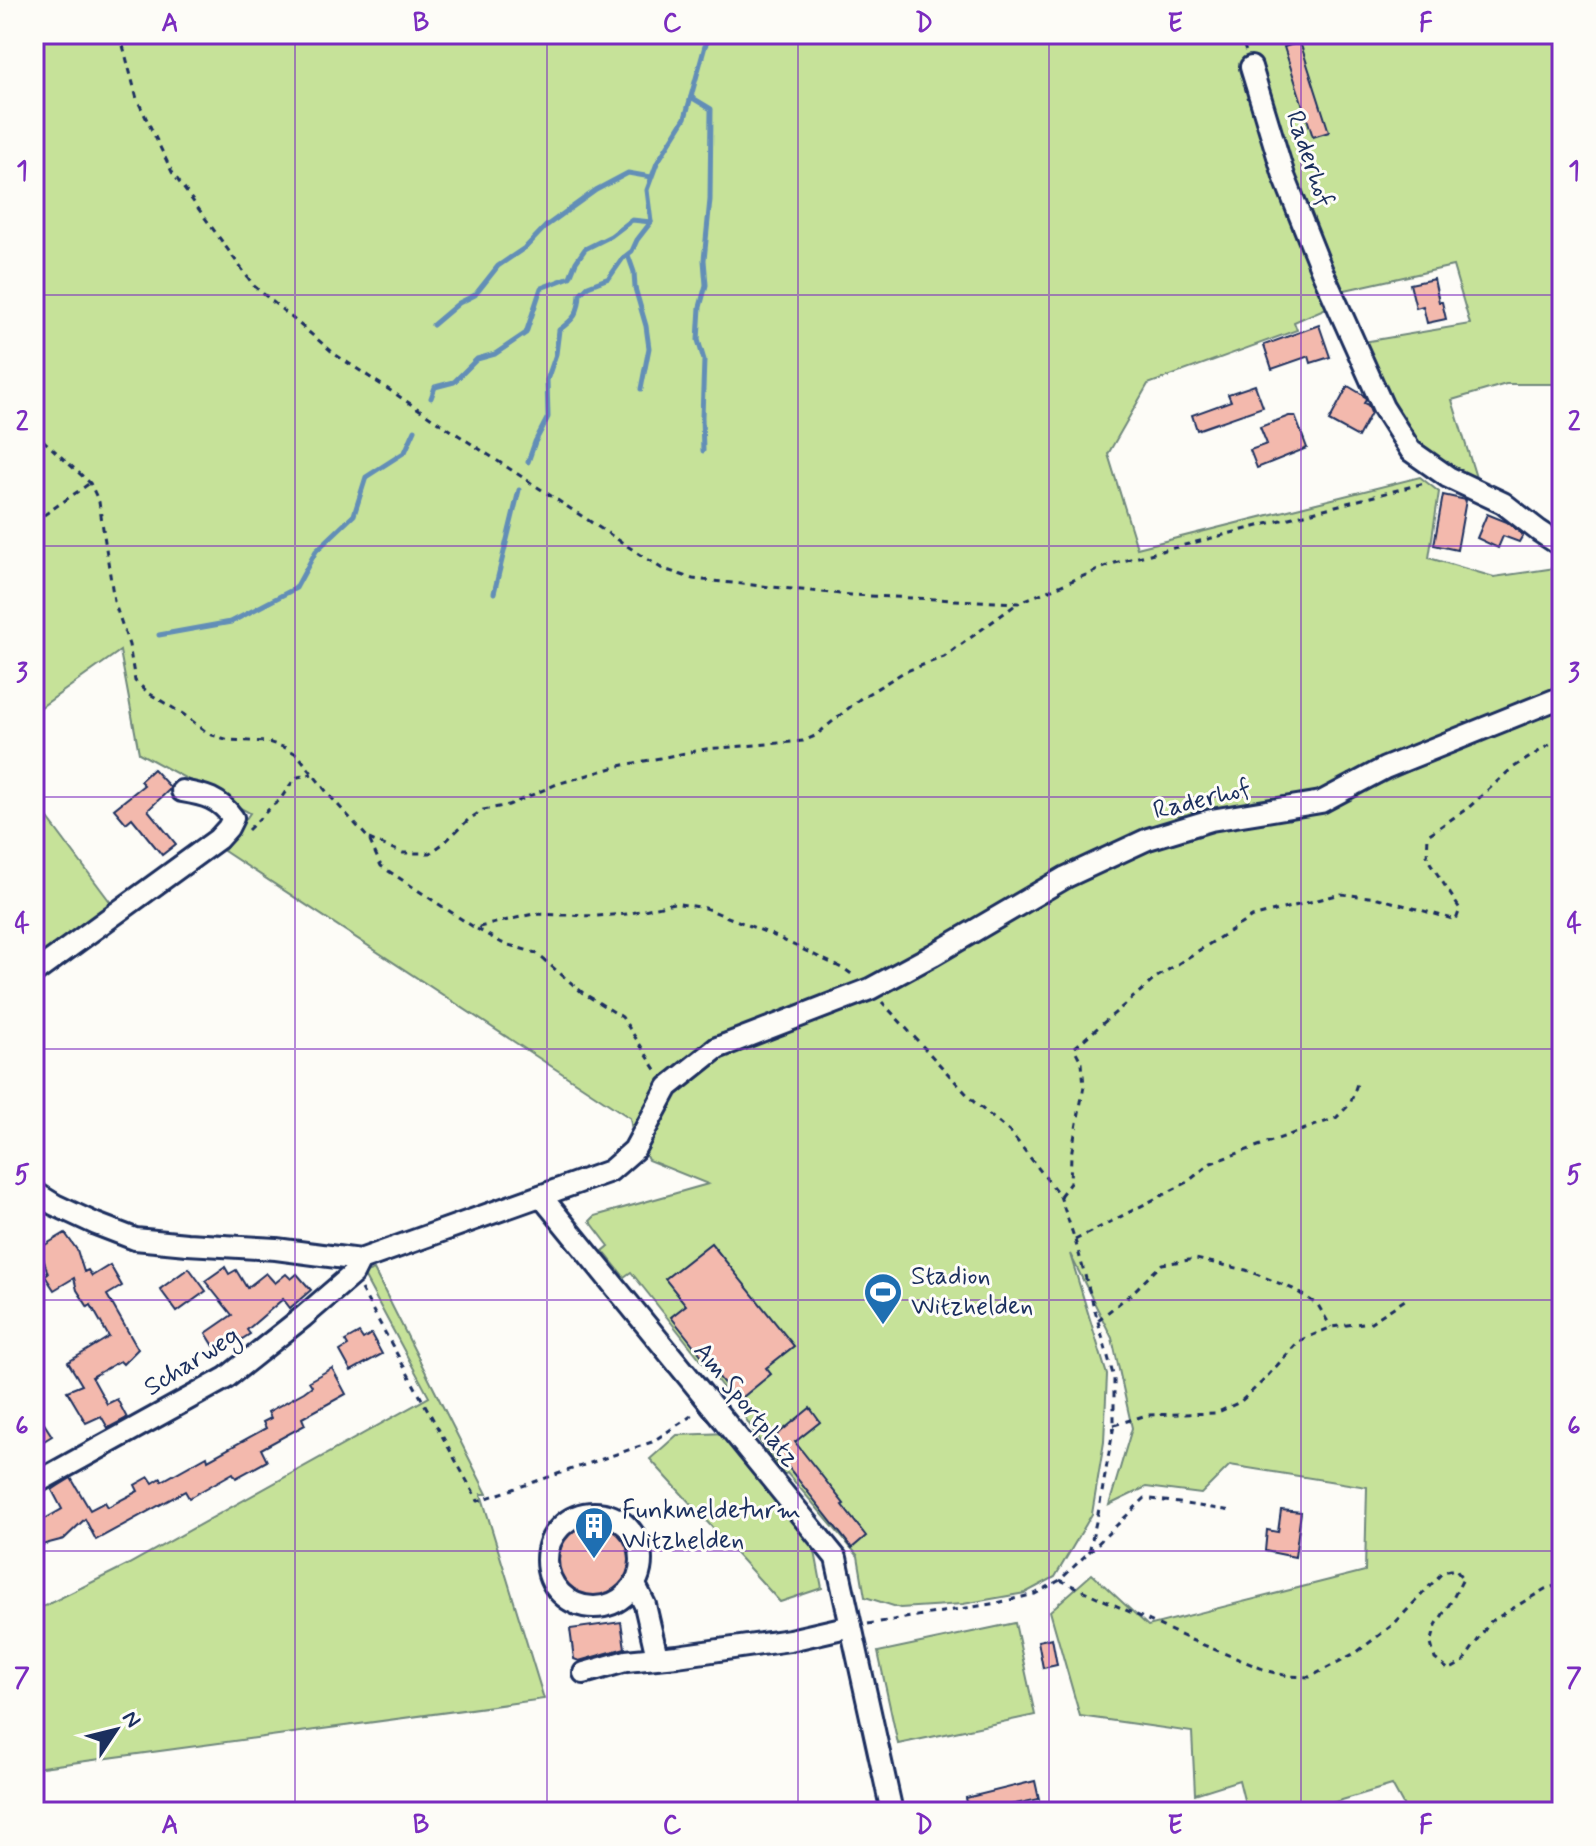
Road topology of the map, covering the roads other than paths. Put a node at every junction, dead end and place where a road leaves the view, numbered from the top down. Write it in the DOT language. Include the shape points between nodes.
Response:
graph roads {
  1 [pos="1251,67"];
  2 [pos="1562,546"];
  3 [pos="1562,697"];
  4 [pos="182,791"];
  5 [pos="34,973"];
  6 [pos="668,1087"];
  7 [pos="34,1192"];
  8 [pos="541,1196"];
  9 [pos="356,1267"];
  10 [pos="34,1484"];
  11 [pos="635,1585"];
  12 [pos="851,1626"];
  13 [pos="657,1657"];
  14 [pos="584,1673"];
  15 [pos="892,1812"];
  1 -- 2 [label="street, Raderhof" via="1284,176 1322,271 1383,407 1411,451 1448,477 1503,503"];
  3 -- 6 [label="street, Raderhof" via="1385,768 1321,802 1211,820 1148,839 1066,877 870,989 717,1048"];
  4 -- 5 [label="street" via="225,806 233,818 228,828"];
  6 -- 8 [label="street, Scharweg" via="634,1150 610,1171"];
  7 -- 9 [label="street, Scharweg" via="135,1239 276,1249"];
  8 -- 9 [label="street, Scharweg"];
  8 -- 12 [label="street, Am Sportplatz" via="836,1558"];
  9 -- 10 [label="street, Scharweg" via="226,1378"];
  11 -- 11 [label="street" via="642,1563 638,1541 615,1516 592,1512 570,1519 554,1535 547,1568 557,1589 575,1603 608,1605"];
  11 -- 13 [label="street"];
  12 -- 13 [label="street" via="790,1640"];
  12 -- 15 [label="street, Am Sportplatz"];
  13 -- 14 [label="street"];
}
